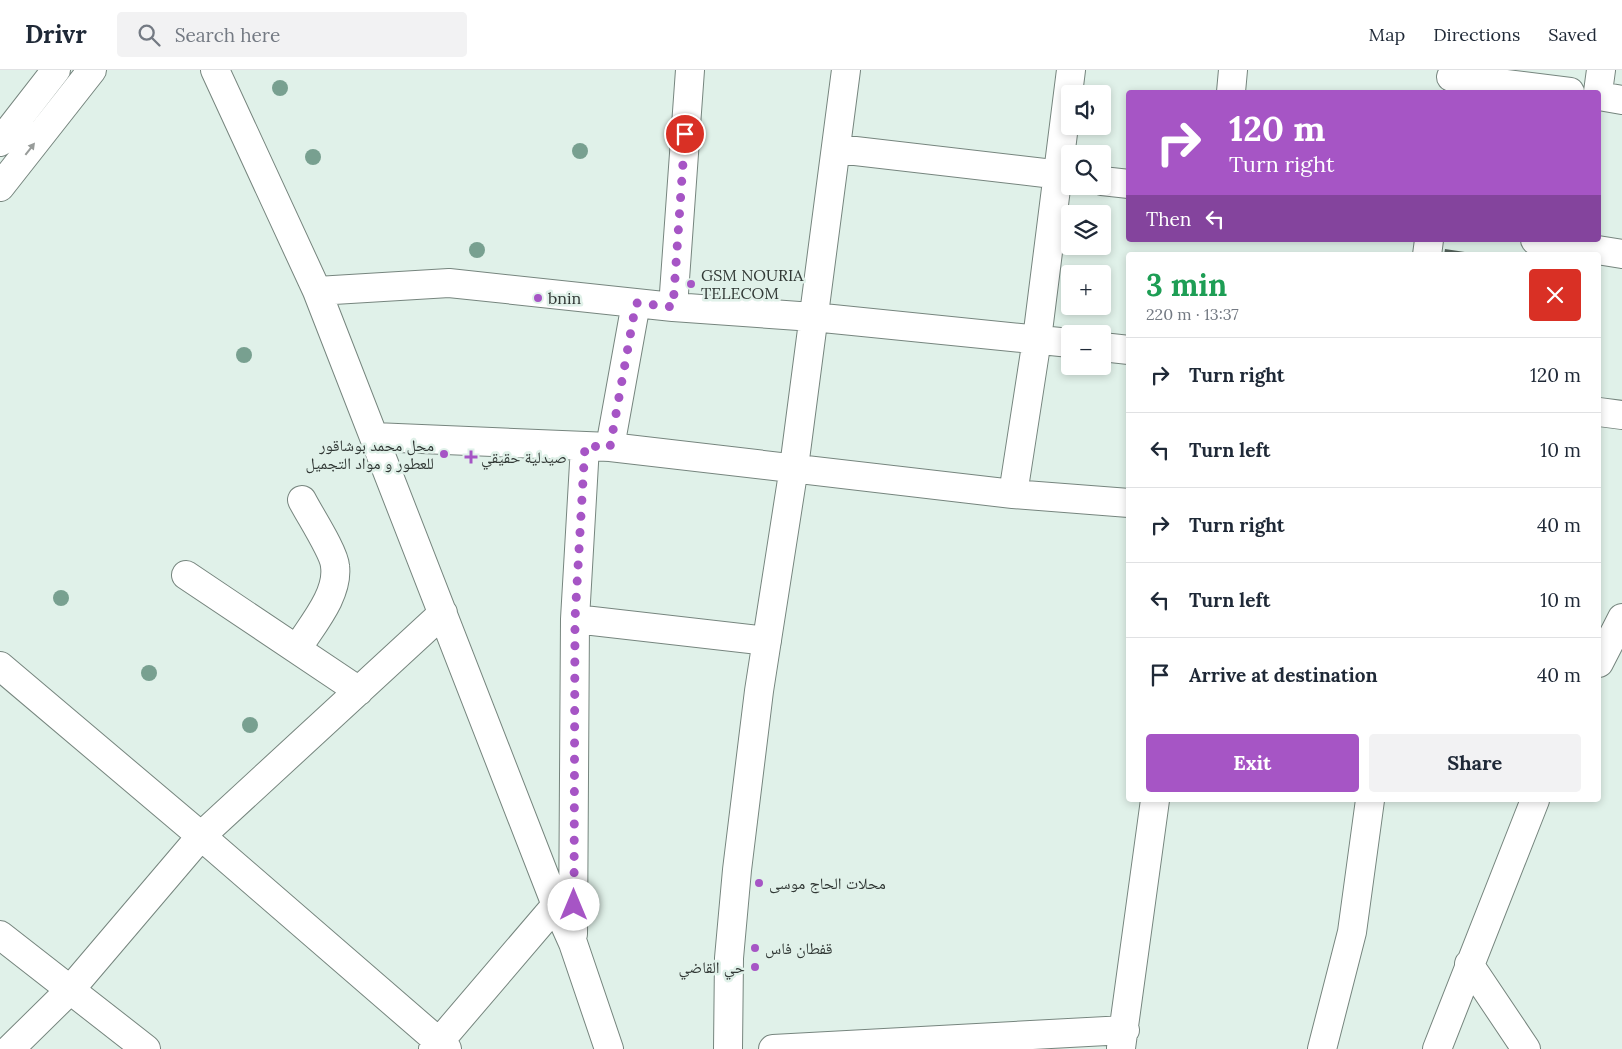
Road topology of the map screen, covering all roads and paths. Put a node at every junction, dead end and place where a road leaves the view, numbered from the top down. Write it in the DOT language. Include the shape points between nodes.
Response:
graph roads {
  1 [pos="56,70"];
  2 [pos="92,70"];
  3 [pos="215,70"];
  4 [pos="690,70"];
  5 [pos="846,70"];
  6 [pos="1071,70"];
  7 [pos="1233,70"];
  8 [pos="1601,70"];
  9 [pos="1451,80"];
  10 [pos="1230,90"];
  11 [pos="1550,90"];
  12 [pos="1598,90"];
  13 [pos="1601,96"];
  14 [pos="1622,100"];
  15 [pos="0,142"];
  16 [pos="1066,145"];
  17 [pos="838,149"];
  18 [pos="1061,176"];
  19 [pos="1111,181"];
  20 [pos="1126,184"];
  21 [pos="0,187"];
  22 [pos="1061,194"];
  23 [pos="1547,242"];
  24 [pos="1622,254"];
  25 [pos="317,291"];
  26 [pos="636,303"];
  27 [pos="673,307"];
  28 [pos="813,317"];
  29 [pos="1037,339"];
  30 [pos="1061,342"];
  31 [pos="1111,348"];
  32 [pos="1126,350"];
  33 [pos="1601,412"];
  34 [pos="1622,415"];
  35 [pos="374,437"];
  36 [pos="598,446"];
  37 [pos="794,467"];
  38 [pos="1013,494"];
  39 [pos="302,500"];
  40 [pos="1126,503"];
  41 [pos="186,576"];
  42 [pos="443,613"];
  43 [pos="1622,618"];
  44 [pos="575,619"];
  45 [pos="767,641"];
  46 [pos="296,649"];
  47 [pos="1601,659"];
  48 [pos="2,671"];
  49 [pos="359,691"];
  50 [pos="1155,802"];
  51 [pos="1370,802"];
  52 [pos="1534,802"];
  53 [pos="201,836"];
  54 [pos="556,905"];
  55 [pos="0,936"];
  56 [pos="573,943"];
  57 [pos="1469,964"];
  58 [pos="70,990"];
  59 [pos="1123,1040"];
  60 [pos="439,1047"];
  61 [pos="10,1049"];
  62 [pos="146,1049"];
  63 [pos="610,1049"];
  64 [pos="728,1049"];
  65 [pos="773,1049"];
  66 [pos="1322,1049"];
  67 [pos="1437,1049"];
  68 [pos="1526,1049"];
  1 -- 15 [label="street"];
  21 -- 2 [label="street, one-way"];
  3 -- 25 [label="street"];
  4 -- 27 [label="street"];
  5 -- 17 [label="street"];
  6 -- 16 [label="street"];
  7 -- 10 [label="street"];
  8 -- 12 [label="street"];
  9 -- 11 [label="street"];
  13 -- 14 [label="street"];
  17 -- 18 [label="street"];
  17 -- 28 [label="street"];
  19 -- 20 [label="street"];
  22 -- 29 [label="street"];
  23 -- 24 [label="street"];
  25 -- 26 [label="street" via="449,283"];
  25 -- 35 [label="street"];
  26 -- 27 [label="street"];
  26 -- 36 [label="street"];
  27 -- 28 [label="street"];
  28 -- 29 [label="street"];
  28 -- 37 [label="street"];
  29 -- 30 [label="street"];
  29 -- 38 [label="street"];
  31 -- 32 [label="street"];
  33 -- 34 [label="street"];
  35 -- 36 [label="street"];
  35 -- 42 [label="street"];
  36 -- 37 [label="street"];
  36 -- 44 [label="street"];
  37 -- 38 [label="street"];
  37 -- 45 [label="street"];
  38 -- 40 [label="street"];
  39 -- 46 [label="street" via="336,564 335,581 329,596"];
  41 -- 46 [label="street"];
  42 -- 49 [label="street"];
  42 -- 54 [label="street"];
  43 -- 47 [label="street"];
  44 -- 45 [label="street"];
  44 -- 56 [label="street"];
  45 -- 64 [label="street" via="728,958"];
  46 -- 49 [label="street"];
  48 -- 53 [label="street"];
  49 -- 53 [label="street"];
  50 -- 59 [label="street"];
  51 -- 66 [label="street" via="1352,932"];
  52 -- 57 [label="street"];
  53 -- 58 [label="street"];
  53 -- 60 [label="street"];
  54 -- 56 [label="street"];
  54 -- 60 [label="street"];
  55 -- 58 [label="street"];
  56 -- 63 [label="street"];
  57 -- 67 [label="street"];
  57 -- 68 [label="street"];
  58 -- 61 [label="street"];
  58 -- 62 [label="street"];
  59 -- 65 [label="street"];
}
